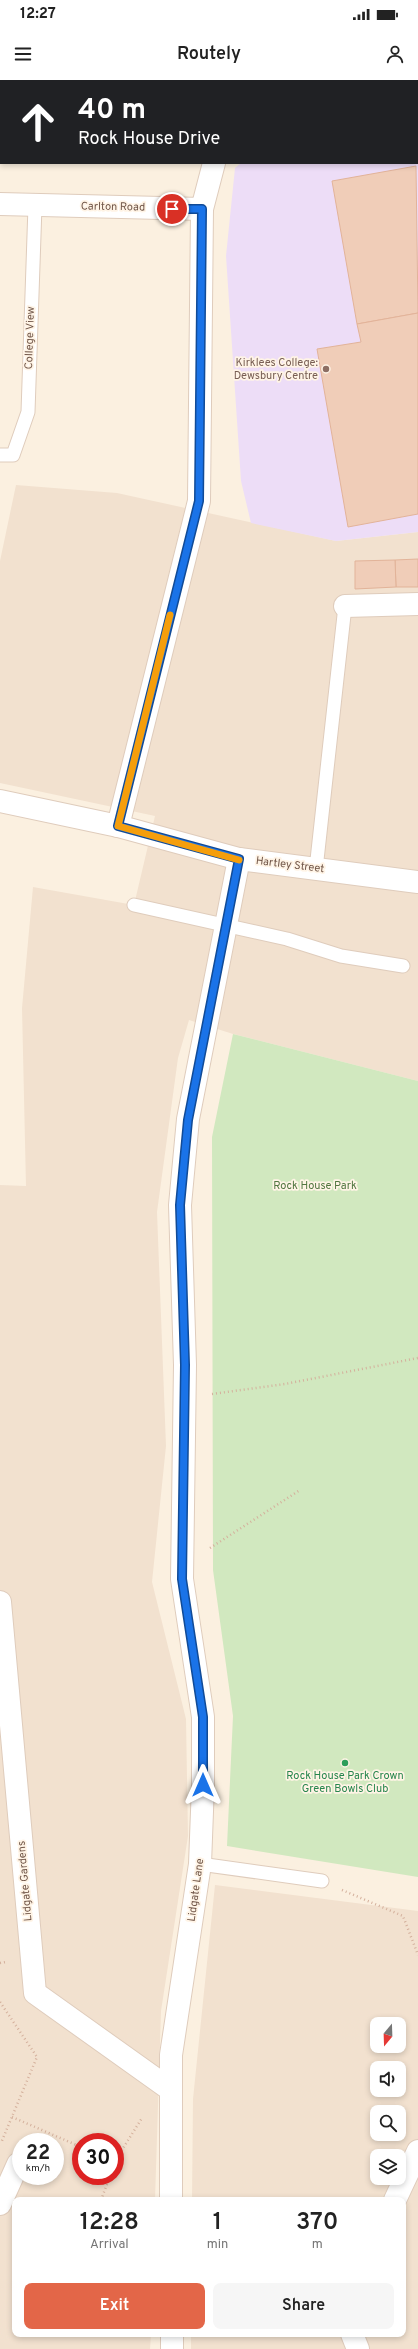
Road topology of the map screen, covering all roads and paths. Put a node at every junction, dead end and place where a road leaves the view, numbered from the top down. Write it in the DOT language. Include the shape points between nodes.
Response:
graph roads {
  1 [pos="214,164"];
  2 [pos="0,204"];
  3 [pos="35,206"];
  4 [pos="202,209"];
  5 [pos="0,455"];
  6 [pos="418,604"];
  7 [pos="345,606"];
  8 [pos="0,801"];
  9 [pos="118,826"];
  10 [pos="239,859"];
  11 [pos="316,869"];
  12 [pos="418,882"];
  13 [pos="134,905"];
  14 [pos="226,926"];
  15 [pos="403,966"];
  16 [pos="418,1358"];
  17 [pos="184,1398"];
  18 [pos="300,1490"];
  19 [pos="182,1572"];
  20 [pos="0,1602"];
  21 [pos="200,1864"];
  22 [pos="322,1881"];
  23 [pos="418,1955"];
  24 [pos="0,2002"];
  25 [pos="171,2100"];
  26 [pos="12,2117"];
  27 [pos="72,2142"];
  28 [pos="0,2144"];
  29 [pos="124,2147"];
  30 [pos="418,2151"];
  31 [pos="12,2177"];
  32 [pos="107,2185"];
  33 [pos="102,2197"];
  34 [pos="172,2197"];
  35 [pos="396,2197"];
  36 [pos="0,2204"];
  37 [pos="172,2337"];
  38 [pos="353,2337"];
  39 [pos="172,2349"];
  40 [pos="358,2349"];
  1 -- 4 [label="street"];
  2 -- 3 [label="street, Carlton Road"];
  3 -- 4 [label="street, Carlton Road"];
  3 -- 5 [label="lane, College View" via="28,412 13,455"];
  4 -- 9 [label="street" via="199,501"];
  6 -- 7 [label="street"];
  7 -- 11 [label="lane"];
  8 -- 9 [label="street, Hartley Street"];
  9 -- 10 [label="street, Hartley Street"];
  10 -- 11 [label="street, Hartley Street"];
  10 -- 14 [label="street, Lidgate Lane"];
  11 -- 12 [label="street, Hartley Street"];
  13 -- 14 [label="lane"];
  14 -- 15 [label="lane" via="287,939 341,956"];
  14 -- 17 [label="street, Lidgate Lane" via="188,1120 180,1205"];
  16 -- 17 [label="path" via="285,1384"];
  17 -- 19 [label="street, Lidgate Lane"];
  18 -- 19 [label="path"];
  19 -- 21 [label="street, Lidgate Lane" via="203,1717"];
  20 -- 25 [label="street, Lidgate Gardens" via="35,1993"];
  21 -- 22 [label="lane"];
  21 -- 25 [label="street, Lidgate Lane" via="171,2055"];
  22 -- 23 [label="path" via="404,1916"];
  24 -- 26 [label="path" via="37,2057"];
  25 -- 29 [label="path" via="143,2117"];
  25 -- 34 [label="street, Lidgate Lane"];
  26 -- 27 [label="path"];
  26 -- 28 [label="path"];
  30 -- 35 [label="street"];
  31 -- 36 [label="street"];
  32 -- 33 [label="path"];
  37 -- 39 [label="street"];
  38 -- 40 [label="street"];
}
